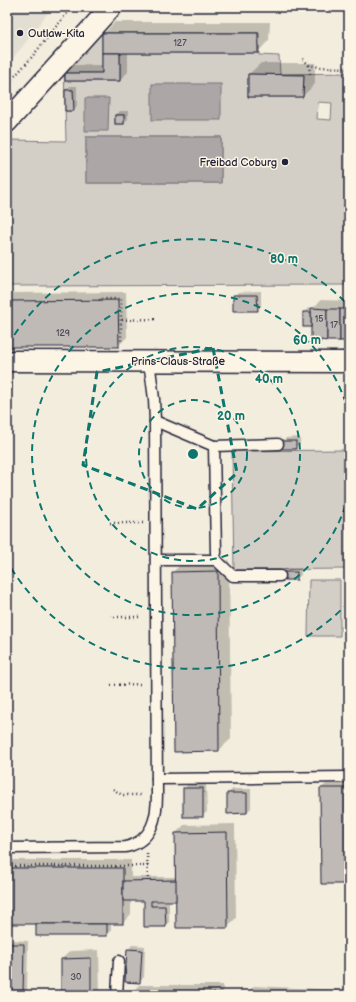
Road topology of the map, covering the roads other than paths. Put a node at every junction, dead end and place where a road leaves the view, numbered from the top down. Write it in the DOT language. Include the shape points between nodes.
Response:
graph roads {
  1 [pos="110,7"];
  2 [pos="7,122"];
  3 [pos="7,361"];
  4 [pos="149,361"];
  5 [pos="349,362"];
  6 [pos="155,421"];
  7 [pos="278,444"];
  8 [pos="214,446"];
  9 [pos="216,553"];
  10 [pos="156,560"];
  11 [pos="274,574"];
  12 [pos="349,777"];
  13 [pos="157,779"];
  14 [pos="7,848"];
  15 [pos="119,962"];
  16 [pos="117,995"];
  1 -- 2 [label="street"];
  3 -- 4 [label="street, Prins-Claus-Straße"];
  4 -- 5 [label="street, Prins-Claus-Straße"];
  4 -- 6 [label="lane"];
  6 -- 8 [label="lane"];
  6 -- 10 [label="lane"];
  7 -- 8 [label="lane" via="252,448"];
  8 -- 9 [label="lane"];
  10 -- 11 [label="lane" via="216,560 233,576"];
  10 -- 13 [label="lane"];
  12 -- 13 [label="lane"];
  13 -- 14 [label="lane" via="156,816 152,827 138,842 126,847"];
  15 -- 16 [label="lane"];
}
